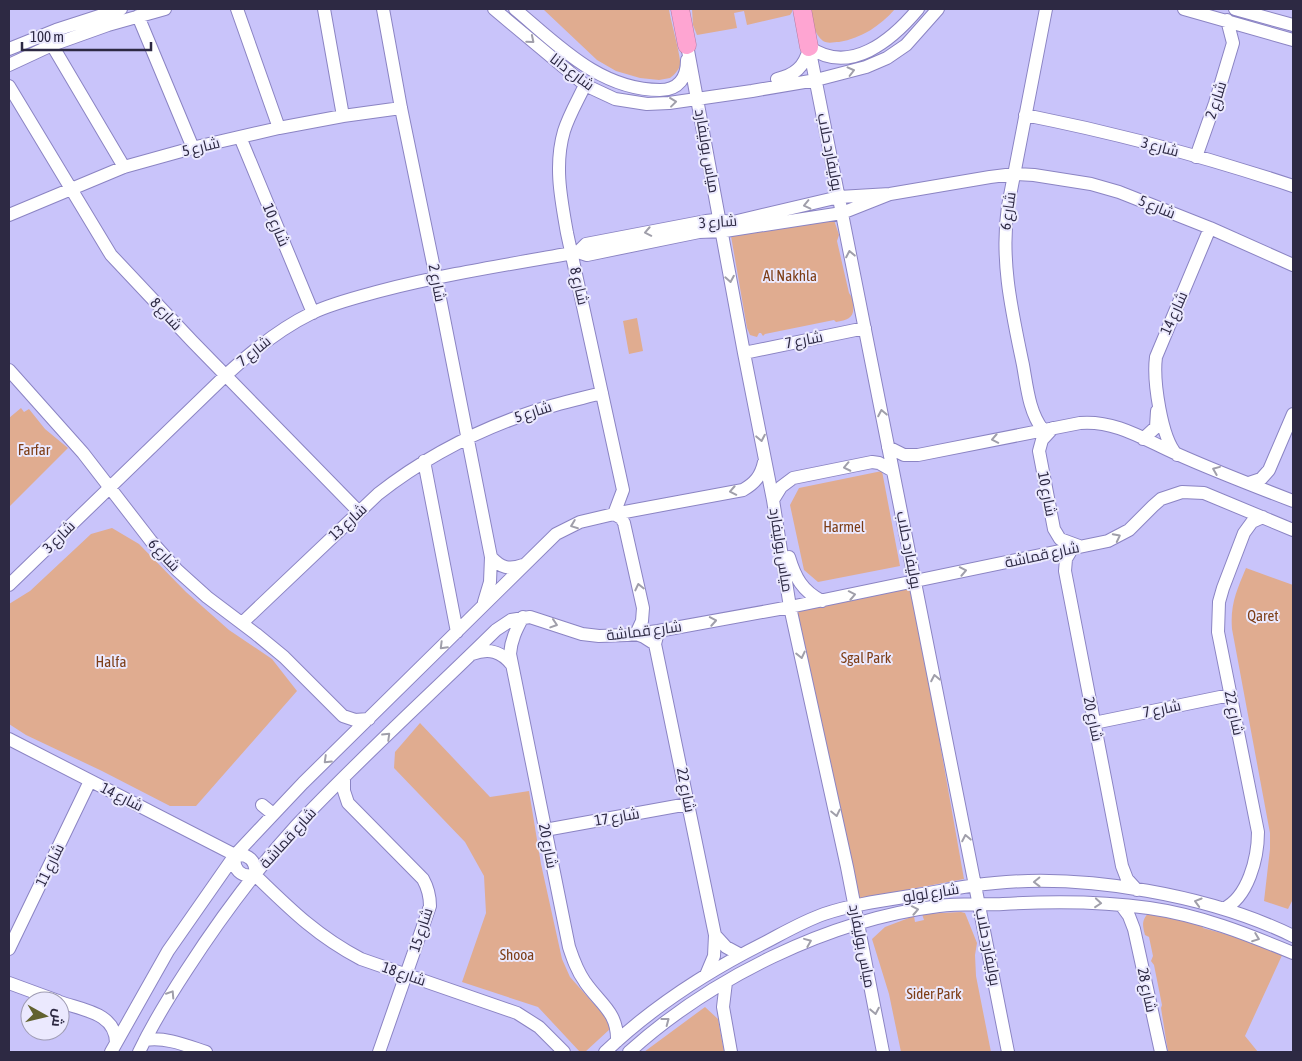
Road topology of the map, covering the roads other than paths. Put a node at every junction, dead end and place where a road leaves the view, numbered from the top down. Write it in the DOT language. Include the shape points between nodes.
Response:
graph roads {
  1 [pos="121,9"];
  2 [pos="165,9"];
  3 [pos="237,9"];
  4 [pos="324,9"];
  5 [pos="383,9"];
  6 [pos="494,9"];
  7 [pos="516,9"];
  8 [pos="680,9"];
  9 [pos="802,9"];
  10 [pos="918,9"];
  11 [pos="938,9"];
  12 [pos="1046,9"];
  13 [pos="1184,9"];
  14 [pos="1235,9"];
  15 [pos="138,16"];
  16 [pos="1226,20"];
  17 [pos="1293,26"];
  18 [pos="1254,28"];
  19 [pos="1293,40"];
  20 [pos="1233,43"];
  21 [pos="52,45"];
  22 [pos="687,45"];
  23 [pos="809,47"];
  24 [pos="9,48"];
  25 [pos="12,64"];
  26 [pos="816,80"];
  27 [pos="585,85"];
  28 [pos="9,87"];
  29 [pos="752,91"];
  30 [pos="698,99"];
  31 [pos="401,108"];
  32 [pos="1026,115"];
  33 [pos="343,116"];
  34 [pos="279,128"];
  35 [pos="240,137"];
  36 [pos="193,148"];
  37 [pos="1196,157"];
  38 [pos="124,167"];
  39 [pos="1014,174"];
  40 [pos="1293,186"];
  41 [pos="72,190"];
  42 [pos="890,194"];
  43 [pos="839,197"];
  44 [pos="842,213"];
  45 [pos="9,215"];
  46 [pos="721,226"];
  47 [pos="1210,228"];
  48 [pos="574,252"];
  49 [pos="1293,265"];
  50 [pos="436,278"];
  51 [pos="313,313"];
  52 [pos="865,328"];
  53 [pos="744,353"];
  54 [pos="9,370"];
  55 [pos="226,375"];
  56 [pos="602,393"];
  57 [pos="1159,402"];
  58 [pos="1033,413"];
  59 [pos="1293,414"];
  60 [pos="1048,429"];
  61 [pos="1022,434"];
  62 [pos="1143,439"];
  63 [pos="467,440"];
  64 [pos="888,447"];
  65 [pos="1177,455"];
  66 [pos="765,460"];
  67 [pos="424,461"];
  68 [pos="1270,470"];
  69 [pos="893,471"];
  70 [pos="1249,483"];
  71 [pos="109,487"];
  72 [pos="622,490"];
  73 [pos="1278,495"];
  74 [pos="773,500"];
  75 [pos="1293,501"];
  76 [pos="1237,506"];
  77 [pos="647,507"];
  78 [pos="358,512"];
  79 [pos="614,514"];
  80 [pos="1263,517"];
  81 [pos="1293,530"];
  82 [pos="1244,533"];
  83 [pos="779,539"];
  84 [pos="1077,548"];
  85 [pos="1048,554"];
  86 [pos="490,558"];
  87 [pos="523,565"];
  88 [pos="1065,571"];
  89 [pos="915,581"];
  90 [pos="9,586"];
  91 [pos="822,601"];
  92 [pos="483,606"];
  93 [pos="790,607"];
  94 [pos="523,617"];
  95 [pos="242,623"];
  96 [pos="658,631"];
  97 [pos="457,632"];
  98 [pos="636,634"];
  99 [pos="655,644"];
  100 [pos="472,654"];
  101 [pos="512,665"];
  102 [pos="1230,695"];
  103 [pos="343,716"];
  104 [pos="369,719"];
  105 [pos="1094,723"];
  106 [pos="9,739"];
  107 [pos="346,741"];
  108 [pos="344,778"];
  109 [pos="90,781"];
  110 [pos="323,799"];
  111 [pos="348,803"];
  112 [pos="688,804"];
  113 [pos="262,805"];
  114 [pos="273,814"];
  115 [pos="545,830"];
  116 [pos="235,855"];
  117 [pos="1122,866"];
  118 [pos="255,875"];
  119 [pos="976,886"];
  120 [pos="1105,886"];
  121 [pos="1137,890"];
  122 [pos="1242,894"];
  123 [pos="979,904"];
  124 [pos="854,906"];
  125 [pos="1121,906"];
  126 [pos="1150,908"];
  127 [pos="1223,909"];
  128 [pos="1248,918"];
  129 [pos="1293,922"];
  130 [pos="858,925"];
  131 [pos="1134,928"];
  132 [pos="1281,930"];
  133 [pos="715,935"];
  134 [pos="1293,936"];
  135 [pos="9,949"];
  136 [pos="1293,953"];
  137 [pos="740,954"];
  138 [pos="406,974"];
  139 [pos="706,975"];
  140 [pos="726,982"];
  141 [pos="9,983"];
  142 [pos="31,991"];
  143 [pos="700,998"];
  144 [pos="999,1004"];
  145 [pos="70,1005"];
  146 [pos="132,1012"];
  147 [pos="612,1015"];
  148 [pos="724,1015"];
  149 [pos="1013,1015"];
  150 [pos="100,1016"];
  151 [pos="157,1016"];
  152 [pos="638,1023"];
  153 [pos="145,1040"];
  154 [pos="174,1041"];
  155 [pos="617,1041"];
  156 [pos="114,1048"];
  157 [pos="139,1052"];
  158 [pos="206,1052"];
  159 [pos="378,1052"];
  160 [pos="564,1052"];
  161 [pos="606,1052"];
  162 [pos="629,1052"];
  163 [pos="731,1052"];
  164 [pos="883,1052"];
  165 [pos="1008,1052"];
  166 [pos="1161,1052"];
  1 -- 24 [label="street"];
  2 -- 15 [label="street"];
  3 -- 34 [label="street"];
  4 -- 33 [label="street"];
  5 -- 31 [label="street, شارع 2"];
  6 -- 27 [label="street, شارع دانا, one-way"];
  7 -- 22 [label="street, شارع دانا" via="584,66 634,88 663,90 677,86 686,74"];
  8 -- 22 [label="highway"];
  9 -- 23 [label="highway"];
  10 -- 23 [label="street" via="886,40 858,55 829,57"];
  26 -- 11 [label="street, شارع دانا, one-way" via="887,58 914,37"];
  12 -- 32 [label="street, شارع 6"];
  13 -- 16 [label="street"];
  14 -- 17 [label="street"];
  15 -- 21 [label="street"];
  15 -- 36 [label="street"];
  16 -- 18 [label="street"];
  16 -- 20 [label="street"];
  18 -- 19 [label="street"];
  18 -- 20 [label="street"];
  20 -- 37 [label="street, شارع 2"];
  21 -- 25 [label="street"];
  21 -- 38 [label="street"];
  22 -- 30 [label="street, مياس بوليفارد"];
  23 -- 26 [label="street, بوليفارد حلاب"];
  23 -- 29 [label="street, شارع دانا" via="804,64 798,71"];
  25 -- 28 [label="street, شارع 8"];
  26 -- 29 [label="street, شارع دانا"];
  26 -- 43 [label="street, بوليفارد حلاب"];
  27 -- 30 [label="street, شارع دانا, one-way" via="615,99 636,104"];
  27 -- 48 [label="street, شارع 8" via="566,125 559,162 560,192"];
  28 -- 41 [label="street, شارع 8"];
  29 -- 30 [label="street, شارع دانا"];
  30 -- 46 [label="street, مياس بوليفارد"];
  31 -- 33 [label="street, شارع 5"];
  31 -- 50 [label="street, شارع 2"];
  32 -- 37 [label="street, شارع 3" via="1123,136"];
  32 -- 39 [label="street, شارع 6"];
  33 -- 34 [label="street, شارع 5"];
  34 -- 35 [label="street, شارع 5"];
  35 -- 36 [label="street, شارع 5"];
  35 -- 51 [label="street, شارع 10"];
  36 -- 38 [label="street, شارع 5"];
  37 -- 40 [label="street, شارع 3"];
  38 -- 41 [label="street, شارع 5"];
  39 -- 42 [label="street, شارع 3"];
  39 -- 47 [label="street, شارع 5" via="1091,184"];
  39 -- 58 [label="street, شارع 6" via="1005,228 1006,270"];
  41 -- 45 [label="street, شارع 5"];
  41 -- 55 [label="street, شارع 8" via="111,255"];
  42 -- 43 [label="street, شارع 3"];
  42 -- 44 [label="street, شارع 3"];
  43 -- 44 [label="street, بوليفارد حلاب"];
  43 -- 46 [label="street, شارع 3, one-way"];
  44 -- 46 [label="street, شارع 3"];
  52 -- 44 [label="street, بوليفارد حلاب, one-way"];
  46 -- 48 [label="street, شارع 3" via="703,221 586,244"];
  46 -- 53 [label="street, مياس بوليفارد, one-way"];
  47 -- 49 [label="street, شارع 5"];
  47 -- 57 [label="street, شارع 14" via="1156,357 1154,376"];
  48 -- 50 [label="street, شارع 3"];
  48 -- 56 [label="street, شارع 8"];
  50 -- 51 [label="street, شارع 7" via="373,293"];
  50 -- 63 [label="street, شارع 2"];
  51 -- 55 [label="street, شارع 7" via="253,350"];
  52 -- 53 [label="street, شارع 7"];
  64 -- 52 [label="street, بوليفارد حلاب, one-way"];
  53 -- 66 [label="street, مياس بوليفارد, one-way"];
  54 -- 71 [label="street, شارع 6" via="78,446"];
  55 -- 71 [label="street, شارع 7"];
  55 -- 78 [label="street, شارع 8"];
  56 -- 63 [label="street, شارع 5" via="533,412"];
  56 -- 72 [label="street, شارع 8"];
  57 -- 62 [label="street, شارع 14" via="1156,427"];
  57 -- 65 [label="street, شارع 14" via="1167,438"];
  58 -- 60 [label="street, شارع 6"];
  58 -- 61 [label="street"];
  59 -- 68 [label="street"];
  60 -- 61 [label="street"];
  60 -- 62 [label="street" via="1102,422"];
  60 -- 84 [label="street, شارع 10" via="1039,451 1054,529 1060,540"];
  61 -- 64 [label="street, one-way" via="911,456"];
  62 -- 65 [label="street"];
  63 -- 67 [label="street, شارع 13"];
  63 -- 86 [label="street, شارع 2"];
  64 -- 69 [label="street, بوليفارد حلاب"];
  70 -- 65 [label="street, one-way"];
  66 -- 74 [label="street, مياس بوليفارد"];
  66 -- 77 [label="street, شارع قماشة, one-way" via="758,478 743,490"];
  67 -- 78 [label="street, شارع 13" via="399,477"];
  67 -- 97 [label="street"];
  68 -- 70 [label="street" via="1261,479"];
  68 -- 73 [label="street" via="1271,484"];
  69 -- 74 [label="street, one-way" via="872,462 793,478 781,487"];
  69 -- 89 [label="street, بوليفارد حلاب"];
  70 -- 73 [label="street"];
  71 -- 90 [label="street, شارع 3"];
  71 -- 95 [label="street, شارع 6" via="177,570"];
  72 -- 77 [label="street" via="633,501"];
  72 -- 79 [label="street"];
  73 -- 75 [label="street"];
  74 -- 83 [label="street, مياس بوليفارد"];
  76 -- 80 [label="street, شارع قماشة"];
  76 -- 82 [label="street" via="1244,518"];
  84 -- 76 [label="street, شارع قماشة, one-way" via="1123,534 1171,494 1198,492"];
  77 -- 79 [label="street, شارع قماشة"];
  78 -- 95 [label="street, شارع 13"];
  79 -- 87 [label="street, شارع قماشة, one-way" via="567,527"];
  98 -- 79 [label="street, one-way" via="644,608 624,523"];
  80 -- 81 [label="street, شارع قماشة"];
  80 -- 82 [label="street, شارع 22" via="1252,522"];
  82 -- 102 [label="street, شارع 22" via="1223,588 1218,617"];
  83 -- 91 [label="street" via="797,580 812,596"];
  83 -- 93 [label="street, مياس بوليفارد"];
  84 -- 85 [label="street, شارع قماشة"];
  84 -- 88 [label="street, شارع 20" via="1066,559"];
  85 -- 88 [label="street"];
  89 -- 85 [label="street, شارع قماشة, one-way"];
  86 -- 87 [label="street" via="506,568"];
  86 -- 92 [label="street, شارع 2" via="490,582"];
  87 -- 92 [label="street, شارع قماشة"];
  88 -- 105 [label="street, شارع 20"];
  91 -- 89 [label="street, شارع قماشة, one-way"];
  119 -- 89 [label="street, بوليفارد حلاب, one-way"];
  91 -- 93 [label="street, شارع قماشة"];
  92 -- 97 [label="street, شارع قماشة"];
  96 -- 93 [label="street, شارع قماشة, one-way"];
  93 -- 124 [label="street, مياس بوليفارد, one-way"];
  94 -- 98 [label="street, شارع قماشة, one-way" via="591,636"];
  94 -- 100 [label="street, شارع قماشة" via="504,623"];
  94 -- 101 [label="street, شارع 20" via="511,643"];
  95 -- 103 [label="street, شارع 6" via="284,657"];
  96 -- 98 [label="street, شارع قماشة"];
  96 -- 99 [label="street, شارع 22"];
  97 -- 104 [label="street, شارع قماشة, one-way"];
  98 -- 99 [label="street"];
  99 -- 112 [label="street, شارع 22"];
  100 -- 101 [label="street" via="481,651 499,653"];
  108 -- 100 [label="street, شارع قماشة, one-way"];
  101 -- 115 [label="street, شارع 20"];
  102 -- 105 [label="street, شارع 7"];
  102 -- 122 [label="street, شارع 22" via="1258,832 1256,855"];
  103 -- 104 [label="street"];
  103 -- 107 [label="street"];
  104 -- 107 [label="street, شارع قماشة"];
  105 -- 117 [label="street, شارع 20"];
  106 -- 109 [label="street, شارع 14"];
  107 -- 114 [label="street, شارع قماشة, one-way"];
  108 -- 110 [label="street, شارع قماشة"];
  108 -- 111 [label="street"];
  109 -- 116 [label="street, شارع 14"];
  109 -- 135 [label="street, شارع 11"];
  110 -- 111 [label="street"];
  110 -- 118 [label="street, شارع قماشة"];
  111 -- 138 [label="street, شارع 15" via="423,879 428,888 430,906"];
  112 -- 115 [label="street, شارع 17"];
  112 -- 133 [label="street, شارع 22"];
  113 -- 114 [label="street"];
  114 -- 116 [label="street, شارع قماشة"];
  115 -- 147 [label="street, شارع 20" via="575,964"];
  116 -- 118 [label="street, شارع 14" via="244,854 251,859"];
  116 -- 146 [label="street, شارع قماشة" via="172,944"];
  117 -- 120 [label="street"];
  117 -- 121 [label="street, شارع 20" via="1127,879"];
  118 -- 138 [label="street, شارع 18" via="324,938 361,959"];
  151 -- 118 [label="street, شارع قماشة, one-way" via="210,934"];
  120 -- 119 [label="street, شارع لولو, one-way" via="1043,881"];
  119 -- 123 [label="street, بوليفارد حلاب"];
  119 -- 124 [label="street, شارع لولو"];
  120 -- 121 [label="street, شارع لولو"];
  127 -- 121 [label="street, شارع لولو, one-way" via="1185,898"];
  122 -- 127 [label="street"];
  122 -- 128 [label="street"];
  123 -- 125 [label="street, شارع لولو, one-way" via="1086,902"];
  130 -- 123 [label="street, شارع لولو, one-way" via="938,906"];
  123 -- 144 [label="street, بوليفارد حلاب"];
  124 -- 130 [label="street, مياس بوليفارد"];
  124 -- 137 [label="street, شارع لولو" via="804,922"];
  125 -- 126 [label="street, شارع لولو"];
  125 -- 131 [label="street, شارع 28"];
  126 -- 131 [label="street"];
  126 -- 136 [label="street, شارع لولو, one-way" via="1225,926"];
  127 -- 128 [label="street, شارع لولو"];
  128 -- 132 [label="street, شارع لولو"];
  129 -- 132 [label="street"];
  140 -- 130 [label="street, شارع لولو, one-way" via="786,951"];
  130 -- 164 [label="street, مياس بوليفارد, one-way"];
  131 -- 166 [label="street, شارع 28"];
  132 -- 134 [label="street, شارع لولو"];
  133 -- 137 [label="street" via="726,947"];
  133 -- 139 [label="street, شارع 22" via="714,956"];
  137 -- 139 [label="street, شارع لولو"];
  138 -- 159 [label="street, شارع 15"];
  138 -- 160 [label="street, شارع 18" via="517,1014 539,1027"];
  139 -- 152 [label="street, شارع لولو"];
  140 -- 143 [label="street, شارع لولو"];
  140 -- 148 [label="street"];
  141 -- 142 [label="street"];
  143 -- 148 [label="street" via="714,1004"];
  162 -- 143 [label="street, شارع لولو, one-way" via="669,1018"];
  144 -- 149 [label="street"];
  144 -- 165 [label="street, بوليفارد حلاب"];
  145 -- 150 [label="street"];
  146 -- 150 [label="street"];
  146 -- 156 [label="street, شارع قماشة"];
  147 -- 152 [label="street"];
  147 -- 155 [label="street, شارع 20"];
  148 -- 163 [label="street"];
  150 -- 156 [label="street" via="113,1026 116,1035"];
  151 -- 153 [label="street, شارع قماشة"];
  151 -- 154 [label="street" via="163,1030"];
  152 -- 155 [label="street, شارع لولو"];
  153 -- 154 [label="street"];
  153 -- 157 [label="street, شارع قماشة"];
  154 -- 158 [label="street"];
  155 -- 161 [label="street, شارع لولو"];
}
